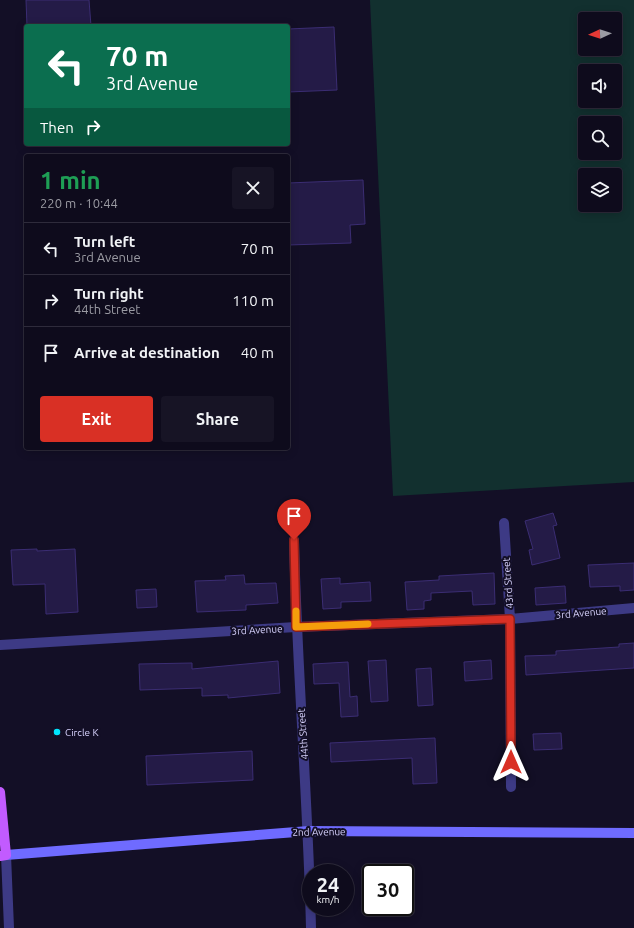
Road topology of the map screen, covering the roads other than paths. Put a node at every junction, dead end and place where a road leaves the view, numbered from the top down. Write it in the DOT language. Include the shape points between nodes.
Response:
graph roads {
  1 [pos="504,523"];
  2 [pos="294,540"];
  3 [pos="634,608"];
  4 [pos="510,619"];
  5 [pos="296,627"];
  6 [pos="0,645"];
  7 [pos="511,787"];
  8 [pos="0,792"];
  9 [pos="309,831"];
  10 [pos="634,833"];
  11 [pos="3,855"];
  12 [pos="9,928"];
  13 [pos="311,928"];
  1 -- 4 [label="street, 43rd Street"];
  2 -- 5 [label="street, 44th Street"];
  3 -- 4 [label="street, 3rd Avenue"];
  4 -- 5 [label="street, 3rd Avenue"];
  4 -- 7 [label="street, 43rd Street"];
  5 -- 6 [label="street, 3rd Avenue"];
  5 -- 9 [label="street, 44th Street"];
  8 -- 11 [label="main road"];
  9 -- 10 [label="main road, 2nd Avenue"];
  9 -- 11 [label="main road, 2nd Avenue"];
  9 -- 13 [label="street, 44th Street"];
  11 -- 12 [label="street"];
}
